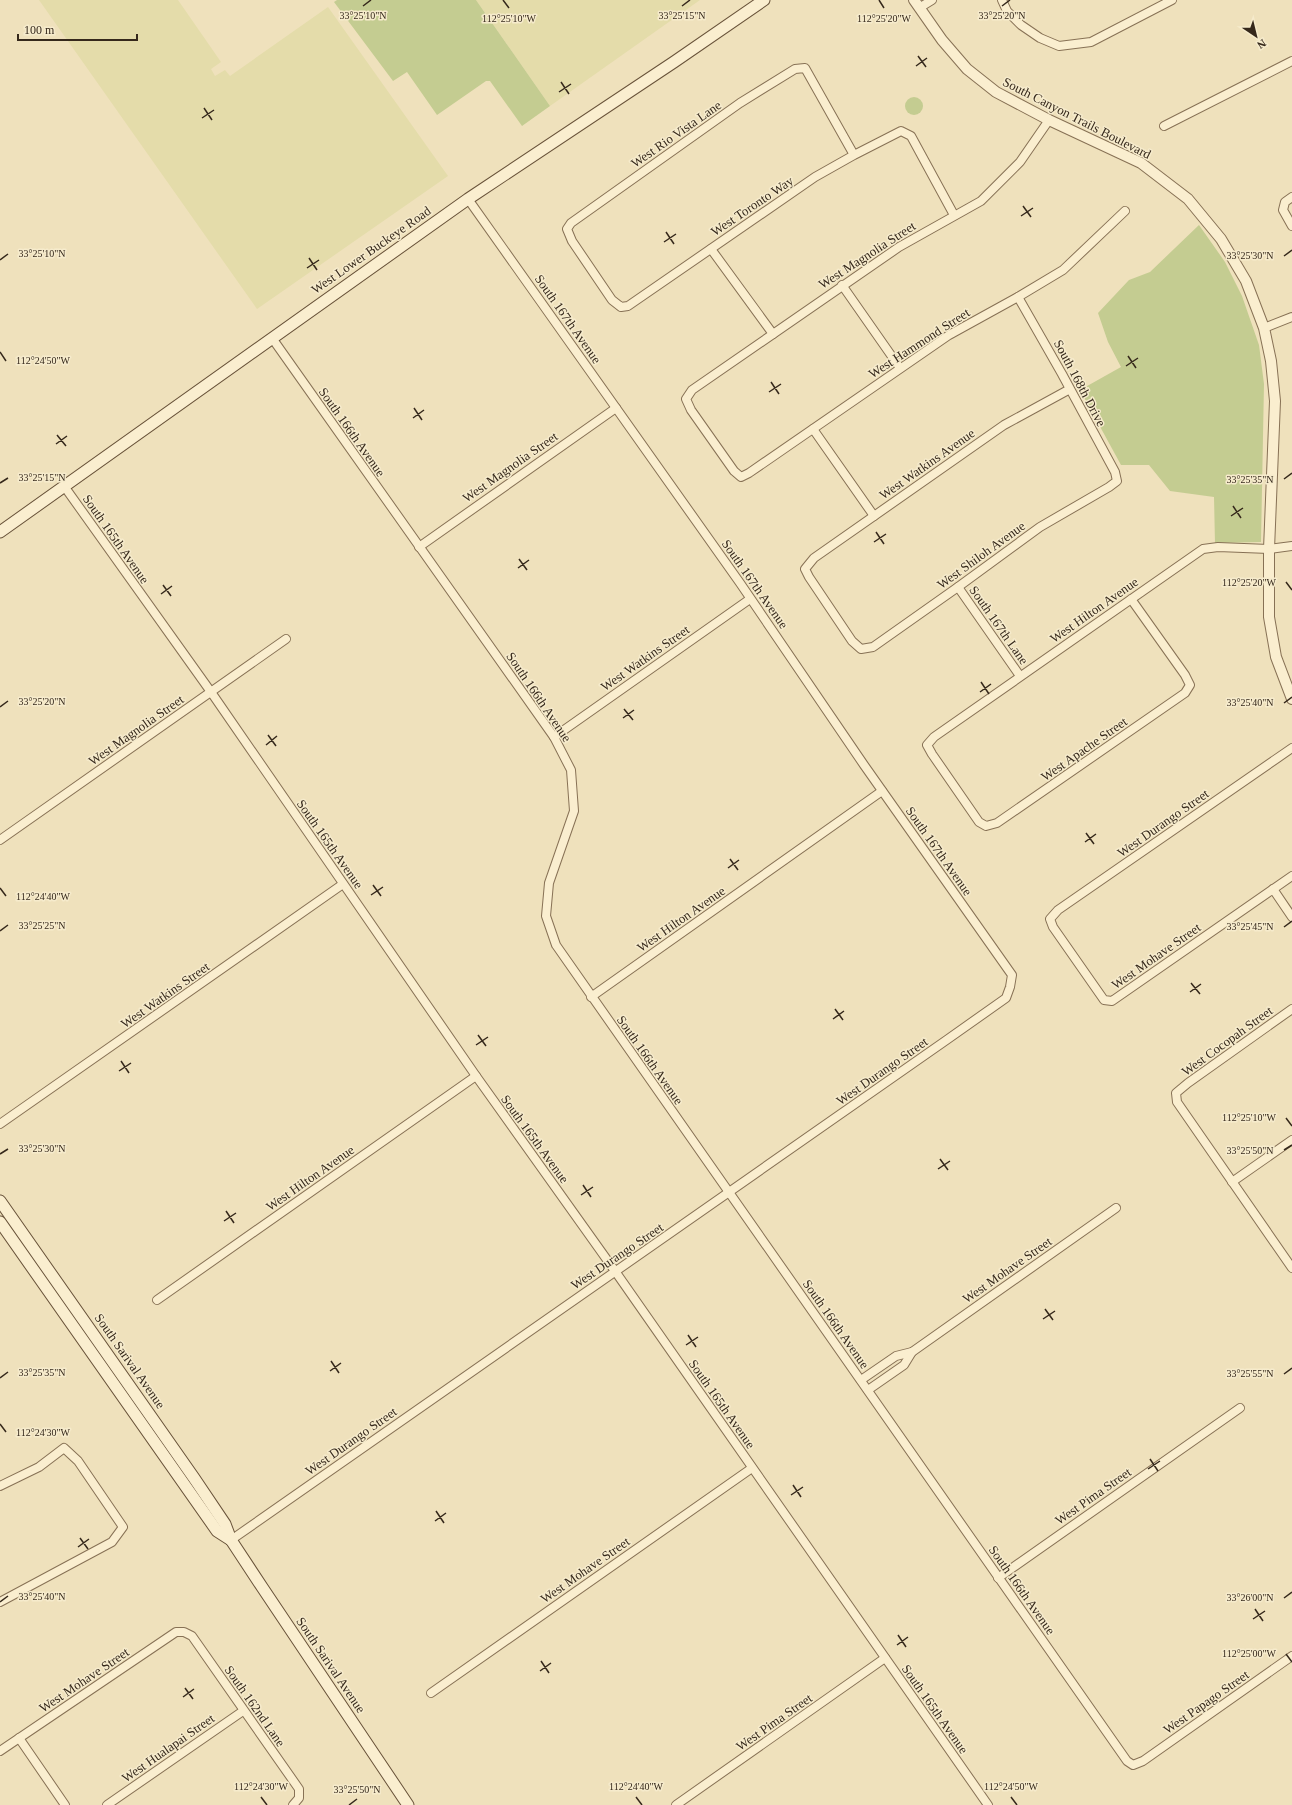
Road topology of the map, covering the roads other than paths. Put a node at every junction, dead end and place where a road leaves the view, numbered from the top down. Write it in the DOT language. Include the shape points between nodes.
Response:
graph roads {
  1 [pos="764,0"];
  2 [pos="932,0"];
  3 [pos="1002,0"];
  4 [pos="1172,0"];
  5 [pos="916,4"];
  6 [pos="1292,61"];
  7 [pos="1049,120"];
  8 [pos="1164,126"];
  9 [pos="854,155"];
  10 [pos="1292,197"];
  11 [pos="468,198"];
  12 [pos="1124,211"];
  13 [pos="954,215"];
  14 [pos="1292,226"];
  15 [pos="711,249"];
  16 [pos="842,285"];
  17 [pos="1018,297"];
  18 [pos="621,307"];
  19 [pos="1292,317"];
  20 [pos="1264,328"];
  21 [pos="773,334"];
  22 [pos="272,338"];
  23 [pos="900,368"];
  24 [pos="1070,389"];
  25 [pos="616,408"];
  26 [pos="813,429"];
  27 [pos="741,477"];
  28 [pos="1117,481"];
  29 [pos="64,486"];
  30 [pos="874,516"];
  31 [pos="0,532"];
  32 [pos="1292,546"];
  33 [pos="418,547"];
  34 [pos="1270,550"];
  35 [pos="958,587"];
  36 [pos="750,599"];
  37 [pos="1131,599"];
  38 [pos="286,639"];
  39 [pos="861,649"];
  40 [pos="1020,676"];
  41 [pos="211,692"];
  42 [pos="1292,699"];
  43 [pos="554,737"];
  44 [pos="1292,748"];
  45 [pos="882,791"];
  46 [pos="986,826"];
  47 [pos="0,840"];
  48 [pos="1292,876"];
  49 [pos="343,884"];
  50 [pos="1273,889"];
  51 [pos="1292,917"];
  52 [pos="1010,987"];
  53 [pos="592,997"];
  54 [pos="1112,1001"];
  55 [pos="1292,1009"];
  56 [pos="476,1076"];
  57 [pos="0,1124"];
  58 [pos="1292,1140"];
  59 [pos="1232,1182"];
  60 [pos="730,1194"];
  61 [pos="0,1201"];
  62 [pos="1116,1208"];
  63 [pos="0,1222"];
  64 [pos="1292,1268"];
  65 [pos="615,1271"];
  66 [pos="157,1300"];
  67 [pos="912,1352"];
  68 [pos="885,1364"];
  69 [pos="892,1373"];
  70 [pos="861,1380"];
  71 [pos="868,1390"];
  72 [pos="1240,1408"];
  73 [pos="752,1468"];
  74 [pos="0,1486"];
  75 [pos="231,1540"];
  76 [pos="998,1578"];
  77 [pos="0,1602"];
  78 [pos="184,1632"];
  79 [pos="1292,1656"];
  80 [pos="885,1658"];
  81 [pos="431,1693"];
  82 [pos="243,1711"];
  83 [pos="19,1738"];
  84 [pos="0,1751"];
  85 [pos="1133,1765"];
  86 [pos="65,1805"];
  87 [pos="107,1805"];
  88 [pos="293,1805"];
  89 [pos="408,1805"];
  90 [pos="676,1805"];
  91 [pos="988,1805"];
  1 -- 11 [label="main road, West Lower Buckeye Road"];
  2 -- 5 [label="street"];
  3 -- 4 [label="street" via="1007,11 1021,24 1040,38 1059,46 1091,42"];
  5 -- 7 [label="street, South Canyon Trails Boulevard" via="967,69 996,92"];
  6 -- 8 [label="street"];
  7 -- 13 [label="street, West Magnolia Street" via="1020,162 981,200"];
  7 -- 20 [label="street, South Canyon Trails Boulevard" via="1141,163 1188,199 1223,241 1246,281"];
  9 -- 13 [label="street, West Toronto Way" via="901,131 911,136"];
  9 -- 15 [label="street, West Toronto Way" via="815,178"];
  9 -- 18 [label="street, West Rio Vista Lane" via="805,68 795,69 740,103 571,222 567,229 572,241 612,300"];
  10 -- 14 [label="street" via="1285,202 1283,210"];
  11 -- 22 [label="main road, West Lower Buckeye Road"];
  11 -- 25 [label="street, South 167th Avenue"];
  12 -- 17 [label="street, West Hammond Street" via="1063,270"];
  13 -- 16 [label="street, West Magnolia Street" via="899,247"];
  15 -- 18 [label="street, West Toronto Way" via="628,306"];
  15 -- 21 [label="street"];
  16 -- 21 [label="street, West Magnolia Street"];
  16 -- 23 [label="street"];
  17 -- 23 [label="street, West Hammond Street" via="949,335"];
  17 -- 24 [label="street, South 168th Drive"];
  19 -- 20 [label="street"];
  20 -- 34 [label="street, South Canyon Trails Boulevard" via="1275,401"];
  21 -- 27 [label="street, West Magnolia Street" via="692,390 686,399 734,471"];
  22 -- 29 [label="main road, West Lower Buckeye Road"];
  22 -- 33 [label="street, South 166th Avenue"];
  23 -- 26 [label="street, West Hammond Street"];
  24 -- 28 [label="street, South 168th Drive" via="1115,472"];
  24 -- 30 [label="street, West Watkins Avenue" via="1004,425"];
  25 -- 33 [label="street, West Magnolia Street"];
  25 -- 36 [label="street, South 167th Avenue"];
  26 -- 27 [label="street, West Hammond Street"];
  26 -- 30 [label="street"];
  28 -- 35 [label="street, West Shiloh Avenue" via="1040,527"];
  29 -- 31 [label="main road, West Lower Buckeye Road"];
  29 -- 41 [label="street, South 165th Avenue"];
  30 -- 39 [label="street, West Watkins Avenue" via="814,558 804,569 852,641"];
  32 -- 34 [label="street, West Hilton Avenue"];
  33 -- 43 [label="street, South 166th Avenue"];
  34 -- 37 [label="street, West Hilton Avenue" via="1203,548"];
  34 -- 42 [label="street, South Canyon Trails Boulevard" via="1269,617 1276,657"];
  35 -- 39 [label="street, West Shiloh Avenue" via="873,646"];
  35 -- 40 [label="street, South 167th Lane"];
  36 -- 43 [label="street, West Watkins Street"];
  36 -- 45 [label="street, South 167th Avenue"];
  37 -- 40 [label="street, West Hilton Avenue"];
  37 -- 46 [label="street, West Apache Street" via="1185,675 1190,685 1185,693 997,823"];
  38 -- 41 [label="street, West Magnolia Street"];
  40 -- 46 [label="street, West Hilton Avenue" via="934,736 927,745 979,822"];
  41 -- 47 [label="street, West Magnolia Street"];
  41 -- 49 [label="street, South 165th Avenue"];
  43 -- 53 [label="street, South 166th Avenue" via="571,770 574,811 549,883 546,916 556,945"];
  44 -- 54 [label="street, West Durango Street" via="1058,910 1050,919 1052,927 1104,1000"];
  45 -- 52 [label="street, South 167th Avenue" via="1012,975"];
  45 -- 53 [label="street, West Hilton Avenue"];
  48 -- 50 [label="street, West Mohave Street"];
  49 -- 56 [label="street, South 165th Avenue"];
  49 -- 57 [label="street, West Watkins Street"];
  50 -- 51 [label="street"];
  50 -- 54 [label="street, West Mohave Street"];
  52 -- 60 [label="street, West Durango Street" via="1006,998"];
  53 -- 60 [label="street, South 166th Avenue"];
  55 -- 59 [label="street, West Cocopah Street" via="1176,1093 1177,1102"];
  56 -- 65 [label="street, South 165th Avenue"];
  56 -- 66 [label="street, West Hilton Avenue"];
  58 -- 59 [label="street"];
  59 -- 64 [label="street"];
  60 -- 65 [label="street, West Durango Street"];
  60 -- 70 [label="street, South 166th Avenue"];
  61 -- 75 [label="main road, South Sarival Avenue" via="194,1478 225,1524"];
  62 -- 67 [label="street, West Mohave Street"];
  63 -- 75 [label="main road, South Sarival Avenue" via="217,1531"];
  65 -- 73 [label="street, South 165th Avenue"];
  65 -- 75 [label="street, West Durango Street"];
  67 -- 68 [label="street, West Mohave Street" via="896,1356"];
  67 -- 69 [label="street, West Mohave Street" via="904,1365"];
  68 -- 69 [label="street"];
  68 -- 70 [label="street, West Mohave Street"];
  69 -- 71 [label="street, West Mohave Street"];
  70 -- 71 [label="street, South 166th Avenue"];
  71 -- 76 [label="street, South 166th Avenue"];
  72 -- 76 [label="street, West Pima Street"];
  73 -- 80 [label="street, South 165th Avenue"];
  73 -- 81 [label="street, West Mohave Street"];
  74 -- 77 [label="street" via="39,1466 64,1448 78,1461 123,1527 112,1542"];
  75 -- 89 [label="main road, South Sarival Avenue"];
  76 -- 85 [label="street, South 166th Avenue" via="1127,1761"];
  78 -- 82 [label="street, South 162nd Lane" via="192,1636"];
  78 -- 83 [label="street, West Mohave Street" via="176,1632"];
  79 -- 85 [label="street, West Papago Street" via="1143,1761"];
  80 -- 90 [label="street, West Pima Street"];
  80 -- 91 [label="street, South 165th Avenue"];
  82 -- 87 [label="street, West Hualapai Street"];
  82 -- 88 [label="street, South 162nd Lane" via="299,1789 299,1798"];
  83 -- 84 [label="street, West Mohave Street"];
  83 -- 86 [label="street"];
}
